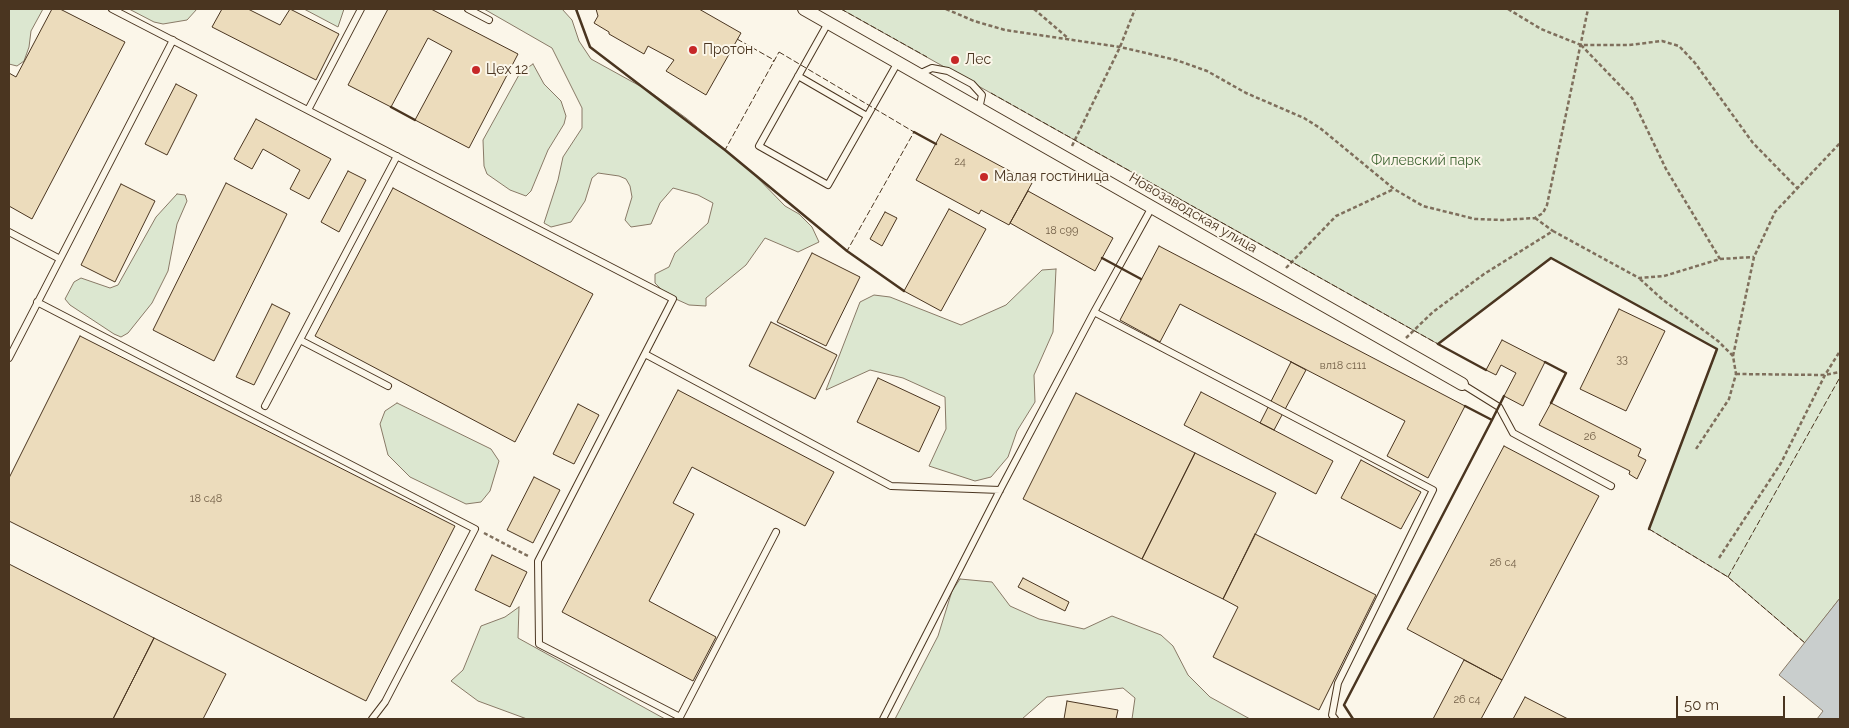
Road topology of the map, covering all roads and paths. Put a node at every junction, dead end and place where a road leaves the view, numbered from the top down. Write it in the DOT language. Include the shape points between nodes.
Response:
graph roads {
  1 [pos="112,9"];
  2 [pos="361,9"];
  3 [pos="468,9"];
  4 [pos="804,9"];
  5 [pos="946,9"];
  6 [pos="1034,9"];
  7 [pos="1135,9"];
  8 [pos="1508,9"];
  9 [pos="1588,9"];
  10 [pos="489,20"];
  11 [pos="828,23"];
  12 [pos="173,40"];
  13 [pos="1070,40"];
  14 [pos="1581,45"];
  15 [pos="1120,47"];
  16 [pos="898,62"];
  17 [pos="920,74"];
  18 [pos="798,76"];
  19 [pos="979,109"];
  20 [pos="308,110"];
  21 [pos="867,116"];
  22 [pos="1840,144"];
  23 [pos="397,156"];
  24 [pos="1066,158"];
  25 [pos="1797,188"];
  26 [pos="1394,189"];
  27 [pos="1152,207"];
  28 [pos="1535,218"];
  29 [pos="9,232"];
  30 [pos="1553,232"];
  31 [pos="1754,256"];
  32 [pos="60,259"];
  33 [pos="1720,259"];
  34 [pos="1276,278"];
  35 [pos="1639,278"];
  36 [pos="37,302"];
  37 [pos="1094,312"];
  38 [pos="1414,330"];
  39 [pos="300,340"];
  40 [pos="11,347"];
  41 [pos="1840,351"];
  42 [pos="645,354"];
  43 [pos="1733,356"];
  44 [pos="9,358"];
  45 [pos="1840,372"];
  46 [pos="1736,374"];
  47 [pos="1825,375"];
  48 [pos="1462,384"];
  49 [pos="388,386"];
  50 [pos="265,406"];
  51 [pos="1696,449"];
  52 [pos="1611,486"];
  53 [pos="1000,490"];
  54 [pos="475,529"];
  55 [pos="776,532"];
  56 [pos="1719,558"];
  57 [pos="538,561"];
  58 [pos="372,719"];
  59 [pos="883,719"];
  60 [pos="1335,719"];
  1 -- 12 [label="lane"];
  2 -- 20 [label="lane"];
  3 -- 10 [label="lane"];
  4 -- 11 [label="street, Новозаводская улица"];
  5 -- 13 [label="path" via="1005,30"];
  6 -- 13 [label="path"];
  7 -- 15 [label="path"];
  8 -- 14 [label="path" via="1541,29"];
  9 -- 14 [label="path"];
  11 -- 16 [label="street, Новозаводская улица"];
  11 -- 18 [label="lane"];
  12 -- 20 [label="lane"];
  12 -- 32 [label="lane"];
  13 -- 15 [label="path"];
  14 -- 25 [label="path" via="1662,41 1679,46 1753,143"];
  14 -- 28 [label="path" via="1547,205"];
  14 -- 33 [label="path" via="1632,98 1666,169"];
  15 -- 24 [label="path"];
  15 -- 26 [label="path" via="1207,71 1246,93 1304,118"];
  16 -- 17 [label="street, Новозаводская улица"];
  16 -- 21 [label="lane"];
  17 -- 19 [label="street, Новозаводская улица"];
  17 -- 19 [label="lane" via="932,68 948,71 972,84 982,94"];
  18 -- 21 [label="lane"];
  18 -- 21 [label="lane" via="759,146 828,185"];
  19 -- 24 [label="street, Новозаводская улица"];
  20 -- 23 [label="lane"];
  22 -- 25 [label="path"];
  23 -- 39 [label="lane"];
  23 -- 42 [label="lane" via="674,299"];
  24 -- 27 [label="street, Новозаводская улица"];
  25 -- 31 [label="path" via="1774,212"];
  26 -- 28 [label="path" via="1423,206 1456,216 1503,220"];
  26 -- 34 [label="path" via="1336,216"];
  27 -- 34 [label="street, Новозаводская улица"];
  27 -- 37 [label="lane"];
  28 -- 30 [label="path"];
  29 -- 32 [label="lane"];
  30 -- 35 [label="path"];
  30 -- 38 [label="path" via="1484,274"];
  31 -- 33 [label="path"];
  31 -- 43 [label="path"];
  32 -- 36 [label="lane"];
  33 -- 35 [label="path" via="1664,276"];
  34 -- 48 [label="street, Новозаводская улица"];
  35 -- 43 [label="path"];
  36 -- 40 [label="lane"];
  36 -- 54 [label="lane"];
  37 -- 53 [label="lane"];
  37 -- 60 [label="lane" via="1433,490 1338,684 1332,715"];
  39 -- 49 [label="lane"];
  39 -- 50 [label="lane"];
  40 -- 44 [label="lane"];
  41 -- 47 [label="path"];
  42 -- 53 [label="lane" via="892,486"];
  42 -- 57 [label="lane"];
  43 -- 46 [label="path"];
  45 -- 47 [label="path"];
  46 -- 47 [label="path"];
  46 -- 51 [label="path" via="1729,399"];
  47 -- 56 [label="path" via="1781,463"];
  48 -- 52 [label="lane" via="1499,406 1513,434"];
  53 -- 59 [label="lane"];
  54 -- 57 [label="path"];
  54 -- 58 [label="lane" via="385,702"];
  55 -- 57 [label="lane" via="680,717 539,644"];
}
